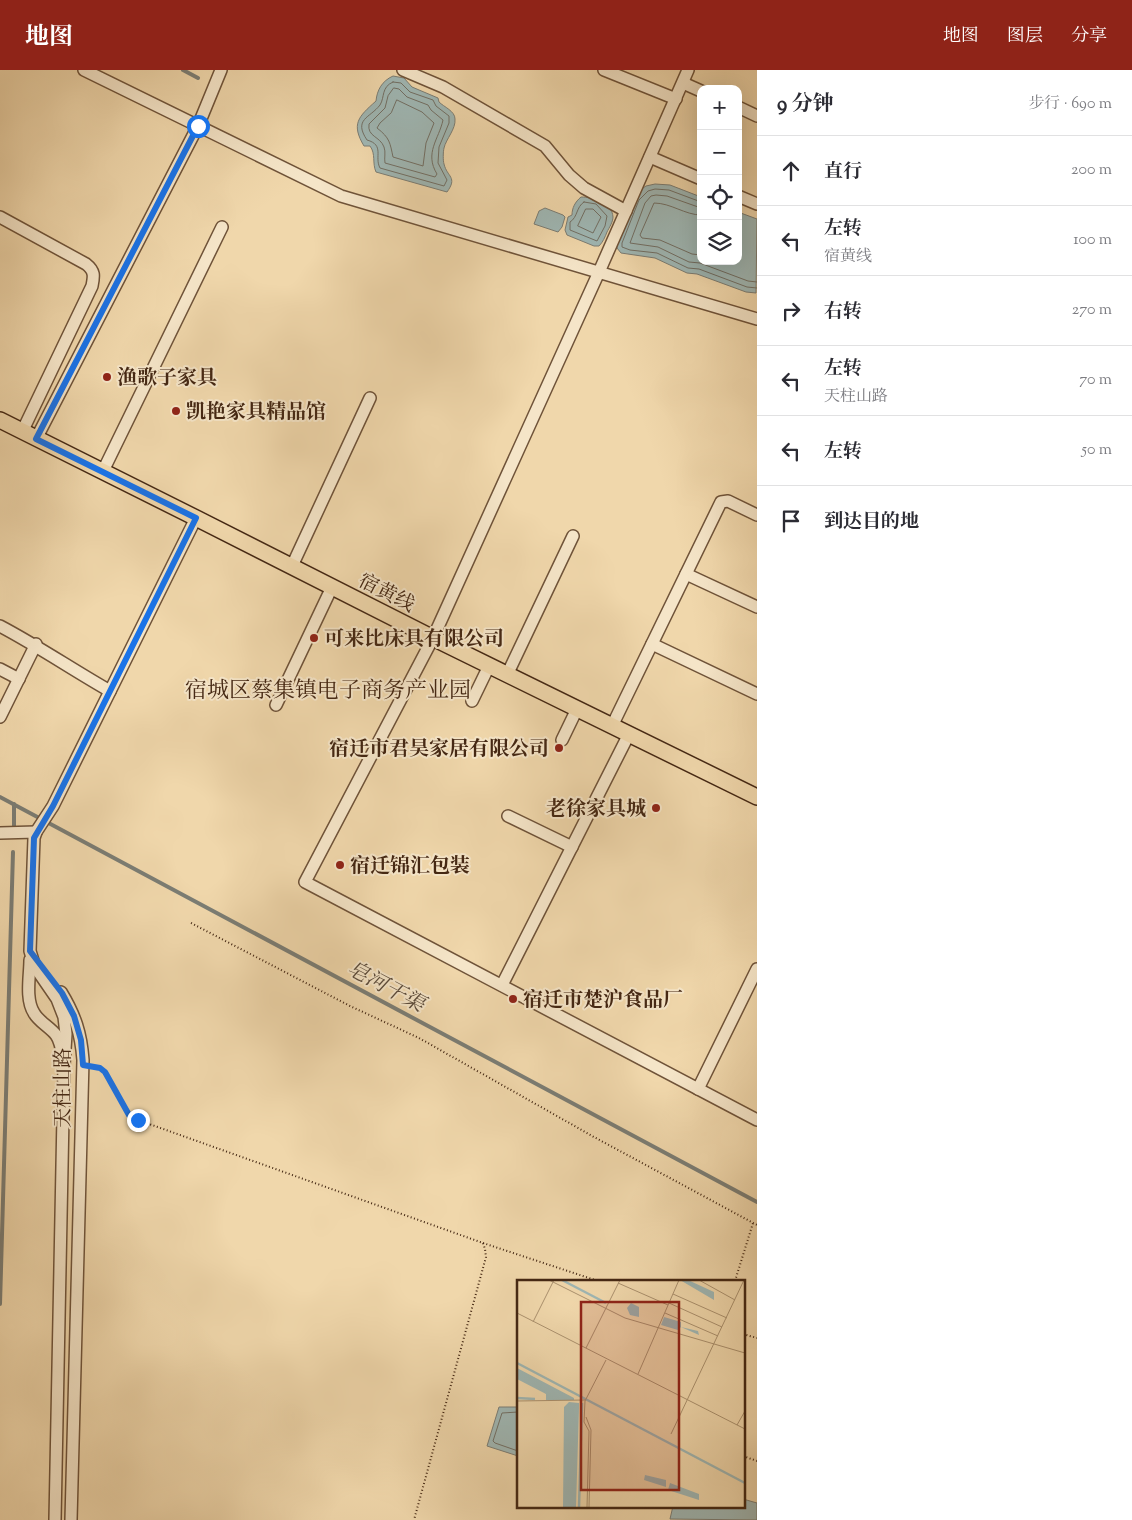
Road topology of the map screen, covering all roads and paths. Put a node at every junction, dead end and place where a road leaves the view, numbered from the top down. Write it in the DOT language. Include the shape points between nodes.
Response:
graph roads {
  1 [pos="84,70"];
  2 [pos="221,70"];
  3 [pos="403,70"];
  4 [pos="604,70"];
  5 [pos="688,70"];
  6 [pos="683,83"];
  7 [pos="697,89"];
  8 [pos="676,99"];
  9 [pos="742,109"];
  10 [pos="757,116"];
  11 [pos="198,126"];
  12 [pos="650,157"];
  13 [pos="697,177"];
  14 [pos="742,198"];
  15 [pos="757,204"];
  16 [pos="626,212"];
  17 [pos="0,217"];
  18 [pos="222,227"];
  19 [pos="599,272"];
  20 [pos="757,319"];
  21 [pos="370,398"];
  22 [pos="0,420"];
  23 [pos="22,432"];
  24 [pos="36,439"];
  25 [pos="102,471"];
  26 [pos="757,515"];
  27 [pos="196,518"];
  28 [pos="573,536"];
  29 [pos="292,566"];
  30 [pos="686,574"];
  31 [pos="332,587"];
  32 [pos="757,607"];
  33 [pos="0,626"];
  34 [pos="433,638"];
  35 [pos="36,644"];
  36 [pos="652,644"];
  37 [pos="489,666"];
  38 [pos="0,669"];
  39 [pos="507,675"];
  40 [pos="19,679"];
  41 [pos="110,691"];
  42 [pos="757,694"];
  43 [pos="472,701"];
  44 [pos="276,705"];
  45 [pos="578,709"];
  46 [pos="1,714"];
  47 [pos="612,726"];
  48 [pos="629,734"];
  49 [pos="562,740"];
  50 [pos="757,797"];
  51 [pos="508,816"];
  52 [pos="38,831"];
  53 [pos="0,834"];
  54 [pos="572,847"];
  55 [pos="191,924"];
  56 [pos="30,951"];
  57 [pos="757,969"];
  58 [pos="502,986"];
  59 [pos="64,1065"];
  60 [pos="83,1065"];
  61 [pos="698,1089"];
  62 [pos="757,1120"];
  63 [pos="753,1223"];
  64 [pos="757,1225"];
  65 [pos="483,1243"];
  66 [pos="595,1280"];
  67 [pos="735,1280"];
  68 [pos="744,1334"];
  69 [pos="757,1338"];
  70 [pos="744,1456"];
  71 [pos="757,1461"];
  72 [pos="55,1520"];
  73 [pos="71,1520"];
  74 [pos="414,1520"];
  1 -- 11 [label="street"];
  2 -- 11 [label="street"];
  3 -- 16 [label="street" via="443,87 545,146 584,188"];
  4 -- 8 [label="street"];
  5 -- 6 [label="street"];
  6 -- 7 [label="street"];
  6 -- 8 [label="street"];
  8 -- 12 [label="street"];
  9 -- 10 [label="street"];
  11 -- 19 [label="street" via="342,196"];
  11 -- 24 [label="street"];
  12 -- 13 [label="street"];
  12 -- 16 [label="street"];
  14 -- 15 [label="street"];
  16 -- 19 [label="street"];
  17 -- 23 [label="street" via="86,264 94,276"];
  18 -- 25 [label="street"];
  19 -- 20 [label="street"];
  19 -- 34 [label="street"];
  21 -- 29 [label="street"];
  22 -- 23 [label="main road, 宿黄线"];
  23 -- 24 [label="main road, 宿黄线"];
  24 -- 25 [label="main road, 宿黄线"];
  25 -- 27 [label="main road, 宿黄线"];
  26 -- 30 [label="street" via="728,501 722,502"];
  27 -- 29 [label="main road, 宿黄线"];
  27 -- 41 [label="street"];
  28 -- 39 [label="street"];
  29 -- 31 [label="main road, 宿黄线"];
  30 -- 32 [label="street"];
  30 -- 36 [label="street"];
  31 -- 34 [label="main road, 宿黄线"];
  31 -- 44 [label="street"];
  33 -- 35 [label="street"];
  34 -- 37 [label="main road, 宿黄线"];
  34 -- 58 [label="street" via="305,882"];
  35 -- 40 [label="street"];
  35 -- 41 [label="street"];
  36 -- 42 [label="street"];
  36 -- 47 [label="street"];
  37 -- 39 [label="main road, 宿黄线"];
  37 -- 43 [label="street"];
  38 -- 40 [label="street"];
  39 -- 45 [label="main road, 宿黄线"];
  40 -- 46 [label="street"];
  41 -- 52 [label="street"];
  45 -- 47 [label="main road, 宿黄线"];
  45 -- 49 [label="street"];
  47 -- 48 [label="main road, 宿黄线"];
  48 -- 50 [label="main road, 宿黄线"];
  48 -- 54 [label="street"];
  51 -- 54 [label="street"];
  52 -- 53 [label="street"];
  52 -- 56 [label="street" via="34,841"];
  54 -- 58 [label="street"];
  55 -- 63 [label="path" via="419,1038"];
  56 -- 59 [label="street" via="35,967 57,999 64,1017"];
  56 -- 59 [label="street, 天柱山路" via="31,1007 56,1034"];
  56 -- 60 [label="street, 天柱山路" via="62,993 74,1016 81,1040"];
  57 -- 61 [label="street"];
  58 -- 61 [label="street"];
  59 -- 72 [label="street, 天柱山路"];
  60 -- 65 [label="path" via="105,1072 129,1115 138,1120"];
  60 -- 73 [label="street, 天柱山路"];
  61 -- 62 [label="street"];
  63 -- 64 [label="path"];
  63 -- 67 [label="path"];
  65 -- 66 [label="path"];
  65 -- 74 [label="path" via="486,1257"];
  68 -- 69 [label="path"];
  70 -- 71 [label="path"];
}
